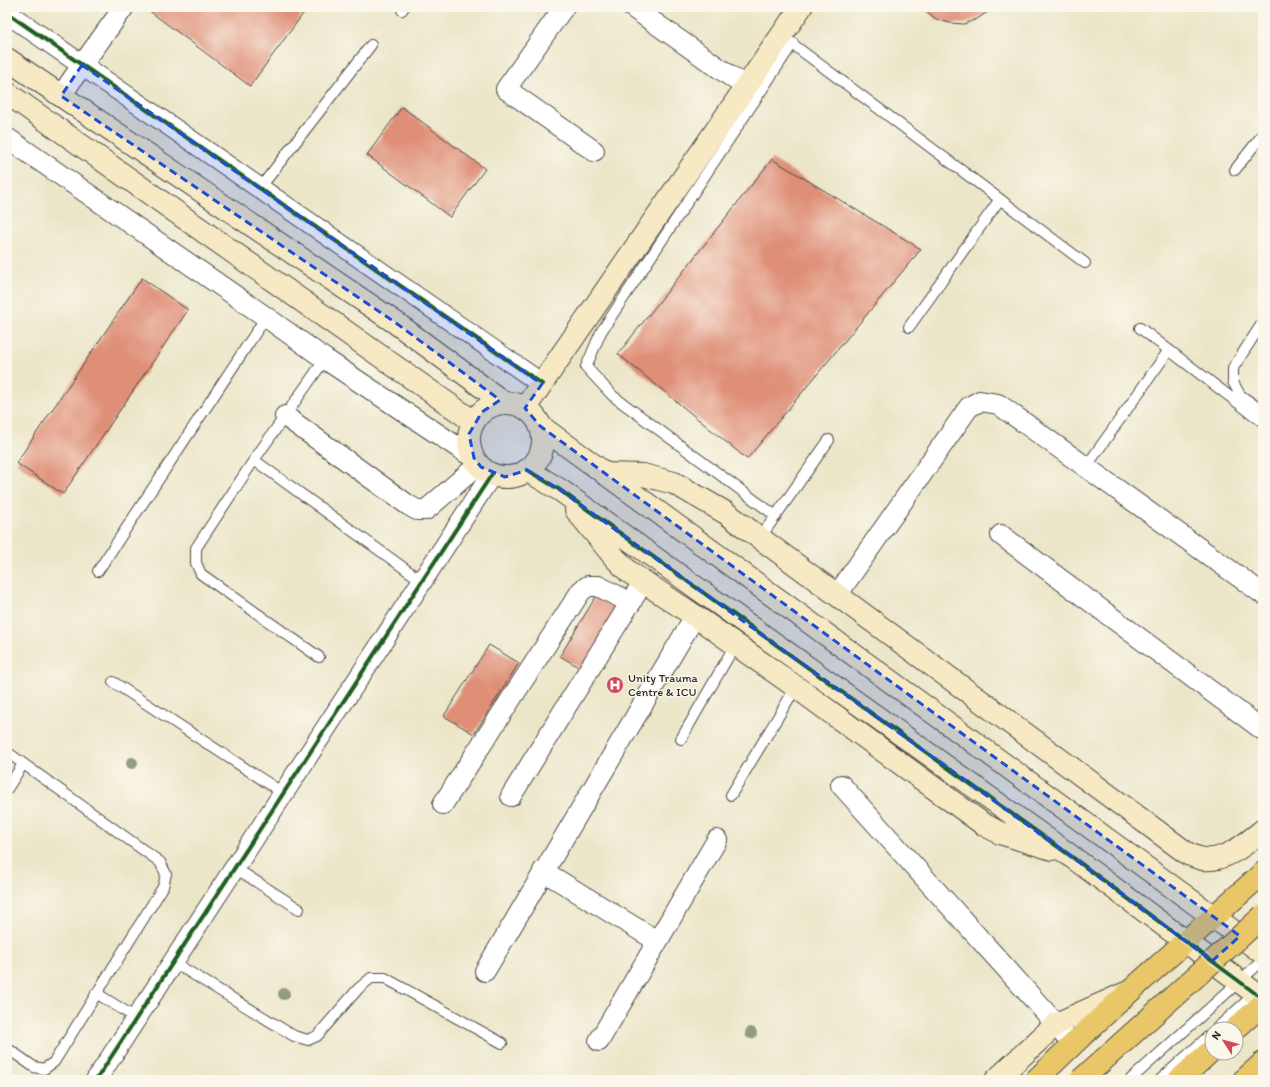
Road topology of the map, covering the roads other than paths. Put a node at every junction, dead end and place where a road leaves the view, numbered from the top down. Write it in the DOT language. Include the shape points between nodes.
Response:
graph roads {
  1 [pos="124,7"];
  2 [pos="564,7"];
  3 [pos="632,7"];
  4 [pos="801,7"];
  5 [pos="7,13"];
  6 [pos="786,40"];
  7 [pos="371,46"];
  8 [pos="7,59"];
  9 [pos="82,65"];
  10 [pos="746,87"];
  11 [pos="7,93"];
  12 [pos="61,96"];
  13 [pos="1263,134"];
  14 [pos="7,138"];
  15 [pos="594,151"];
  16 [pos="1235,170"];
  17 [pos="260,188"];
  18 [pos="1000,200"];
  19 [pos="1085,263"];
  20 [pos="266,317"];
  21 [pos="1263,322"];
  22 [pos="909,327"];
  23 [pos="1140,328"];
  24 [pos="1168,350"];
  25 [pos="325,359"];
  26 [pos="542,384"];
  27 [pos="504,403"];
  28 [pos="525,408"];
  29 [pos="1263,411"];
  30 [pos="285,416"];
  31 [pos="474,422"];
  32 [pos="1263,422"];
  33 [pos="540,426"];
  34 [pos="829,440"];
  35 [pos="254,460"];
  36 [pos="482,465"];
  37 [pos="1086,467"];
  38 [pos="527,470"];
  39 [pos="605,474"];
  40 [pos="560,490"];
  41 [pos="776,516"];
  42 [pos="1001,536"];
  43 [pos="760,538"];
  44 [pos="98,571"];
  45 [pos="422,581"];
  46 [pos="644,582"];
  47 [pos="1263,594"];
  48 [pos="837,595"];
  49 [pos="631,603"];
  50 [pos="695,616"];
  51 [pos="735,645"];
  52 [pos="319,657"];
  53 [pos="113,682"];
  54 [pos="796,687"];
  55 [pos="1263,730"];
  56 [pos="681,739"];
  57 [pos="7,752"];
  58 [pos="23,764"];
  59 [pos="841,785"];
  60 [pos="7,789"];
  61 [pos="283,793"];
  62 [pos="731,795"];
  63 [pos="511,796"];
  64 [pos="443,804"];
  65 [pos="1263,830"];
  66 [pos="717,840"];
  67 [pos="1068,854"];
  68 [pos="235,868"];
  69 [pos="543,871"];
  70 [pos="1263,873"];
  71 [pos="299,909"];
  72 [pos="1263,916"];
  73 [pos="1213,917"];
  74 [pos="657,941"];
  75 [pos="1185,941"];
  76 [pos="1263,952"];
  77 [pos="1263,960"];
  78 [pos="173,962"];
  79 [pos="485,971"];
  80 [pos="1131,990"];
  81 [pos="96,993"];
  82 [pos="1257,993"];
  83 [pos="136,1018"];
  84 [pos="1225,1021"];
  85 [pos="1240,1021"];
  86 [pos="1056,1024"];
  87 [pos="1204,1040"];
  88 [pos="598,1041"];
  89 [pos="502,1043"];
  90 [pos="1072,1044"];
  91 [pos="7,1048"];
  92 [pos="1204,1057"];
  93 [pos="1263,1063"];
  94 [pos="96,1080"];
  95 [pos="996,1080"];
  96 [pos="1036,1080"];
  97 [pos="1081,1080"];
  98 [pos="1130,1080"];
  99 [pos="1160,1080"];
  100 [pos="1179,1080"];
  101 [pos="1244,1080"];
  1 -- 9 [label="street"];
  2 -- 15 [label="street" via="506,89"];
  3 -- 10 [label="street"];
  4 -- 6 [label="street"];
  5 -- 9 [label="street"];
  6 -- 10 [label="street"];
  6 -- 18 [label="lane"];
  6 -- 41 [label="lane" via="601,332 586,367 613,396"];
  7 -- 17 [label="lane"];
  8 -- 12 [label="street"];
  9 -- 12 [label="street"];
  9 -- 17 [label="street"];
  10 -- 26 [label="street"];
  11 -- 31 [label="street"];
  12 -- 27 [label="street" via="396,323"];
  13 -- 16 [label="lane"];
  14 -- 20 [label="street"];
  17 -- 26 [label="street"];
  18 -- 19 [label="lane"];
  18 -- 22 [label="lane"];
  20 -- 25 [label="street"];
  20 -- 44 [label="lane"];
  21 -- 29 [label="lane" via="1233,368 1233,382 1240,395"];
  23 -- 24 [label="lane"];
  24 -- 32 [label="lane"];
  24 -- 37 [label="lane"];
  25 -- 30 [label="lane"];
  25 -- 36 [label="street"];
  26 -- 28 [label="street"];
  27 -- 28 [label="street"];
  27 -- 31 [label="street" via="492,405"];
  28 -- 33 [label="street"];
  30 -- 35 [label="lane"];
  30 -- 36 [label="street" via="417,510 426,510"];
  31 -- 36 [label="street" via="469,434 470,446"];
  33 -- 38 [label="street" via="543,438 541,450 536,461"];
  33 -- 39 [label="street"];
  34 -- 41 [label="lane"];
  35 -- 45 [label="lane"];
  35 -- 52 [label="lane" via="196,548 196,563 201,574"];
  36 -- 38 [label="street" via="505,477"];
  36 -- 45 [label="street"];
  37 -- 47 [label="street"];
  37 -- 48 [label="street" via="998,404 980,401 969,407"];
  38 -- 40 [label="street"];
  39 -- 43 [label="street" via="643,475 674,483 726,513"];
  39 -- 73 [label="street"];
  40 -- 46 [label="street" via="615,558"];
  40 -- 67 [label="street"];
  41 -- 43 [label="lane"];
  42 -- 55 [label="street"];
  43 -- 48 [label="street"];
  45 -- 61 [label="street"];
  46 -- 49 [label="street"];
  46 -- 50 [label="street"];
  48 -- 65 [label="street" via="1188,854 1204,859 1224,857 1247,844"];
  49 -- 63 [label="street"];
  49 -- 64 [label="street" via="598,586 588,586 581,592"];
  50 -- 51 [label="street"];
  50 -- 69 [label="street"];
  51 -- 54 [label="street"];
  51 -- 56 [label="lane"];
  53 -- 61 [label="lane"];
  54 -- 62 [label="lane"];
  54 -- 67 [label="street" via="983,824 1000,833"];
  57 -- 58 [label="lane"];
  58 -- 60 [label="lane"];
  58 -- 81 [label="lane" via="160,862 166,874 163,887"];
  59 -- 86 [label="street"];
  61 -- 68 [label="street"];
  66 -- 74 [label="street"];
  67 -- 75 [label="street"];
  68 -- 71 [label="lane"];
  68 -- 78 [label="street"];
  69 -- 74 [label="street"];
  69 -- 79 [label="street"];
  70 -- 73 [label="highway"];
  72 -- 97 [label="highway, bridge"];
  73 -- 75 [label="highway"];
  73 -- 76 [label="street"];
  74 -- 88 [label="street"];
  75 -- 80 [label="highway"];
  75 -- 82 [label="street"];
  77 -- 82 [label="lane"];
  78 -- 83 [label="street"];
  78 -- 89 [label="lane" via="294,1036 308,1040 317,1036 358,989 371,978 385,978"];
  80 -- 86 [label="street"];
  80 -- 90 [label="highway"];
  81 -- 83 [label="lane"];
  81 -- 91 [label="lane" via="54,1062 44,1069 34,1067"];
  82 -- 84 [label="lane"];
  82 -- 85 [label="highway"];
  82 -- 98 [label="lane"];
  83 -- 94 [label="street"];
  86 -- 90 [label="street"];
  86 -- 95 [label="street"];
  87 -- 99 [label="lane"];
  90 -- 96 [label="highway"];
  92 -- 100 [label="highway"];
  93 -- 101 [label="highway"];
}
